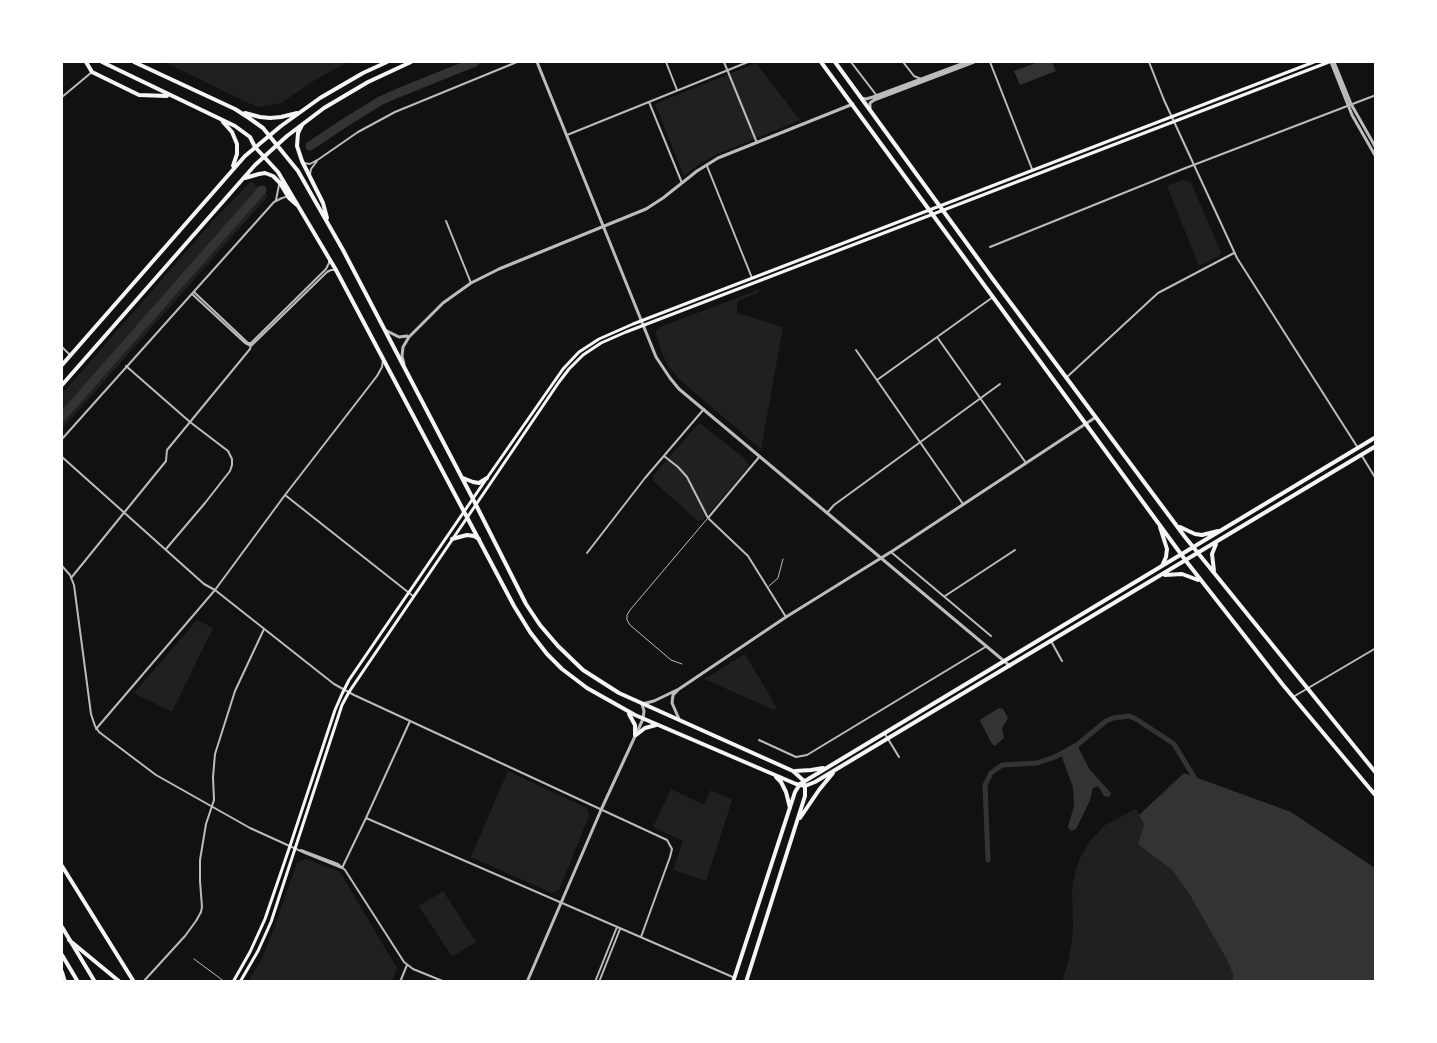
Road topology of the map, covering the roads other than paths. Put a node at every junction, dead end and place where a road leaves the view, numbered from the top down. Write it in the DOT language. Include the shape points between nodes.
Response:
graph roads {
  1 [pos="86,62"];
  2 [pos="102,62"];
  3 [pos="134,62"];
  4 [pos="387,62"];
  5 [pos="411,62"];
  6 [pos="517,62"];
  7 [pos="537,62"];
  8 [pos="666,62"];
  9 [pos="724,62"];
  10 [pos="748,62"];
  11 [pos="821,62"];
  12 [pos="835,62"];
  13 [pos="851,62"];
  14 [pos="903,62"];
  15 [pos="967,62"];
  16 [pos="974,62"];
  17 [pos="990,62"];
  18 [pos="1149,62"];
  19 [pos="1314,62"];
  20 [pos="1331,62"];
  21 [pos="727,70"];
  22 [pos="92,72"];
  23 [pos="911,74"];
  24 [pos="921,79"];
  25 [pos="907,84"];
  26 [pos="678,90"];
  27 [pos="1376,95"];
  28 [pos="171,96"];
  29 [pos="877,96"];
  30 [pos="62,97"];
  31 [pos="861,97"];
  32 [pos="649,102"];
  33 [pos="853,104"];
  34 [pos="1350,105"];
  35 [pos="235,109"];
  36 [pos="871,111"];
  37 [pos="300,112"];
  38 [pos="1171,116"];
  39 [pos="221,119"];
  40 [pos="305,121"];
  41 [pos="1174,121"];
  42 [pos="566,135"];
  43 [pos="268,136"];
  44 [pos="757,143"];
  45 [pos="276,145"];
  46 [pos="255,147"];
  47 [pos="1376,148"];
  48 [pos="264,156"];
  49 [pos="1376,157"];
  50 [pos="319,159"];
  51 [pos="302,161"];
  52 [pos="706,165"];
  53 [pos="1194,165"];
  54 [pos="1032,169"];
  55 [pos="232,170"];
  56 [pos="311,177"];
  57 [pos="241,179"];
  58 [pos="280,183"];
  59 [pos="682,183"];
  60 [pos="289,198"];
  61 [pos="274,202"];
  62 [pos="939,205"];
  63 [pos="301,209"];
  64 [pos="928,209"];
  65 [pos="942,210"];
  66 [pos="932,214"];
  67 [pos="446,221"];
  68 [pos="327,222"];
  69 [pos="604,227"];
  70 [pos="990,247"];
  71 [pos="1234,253"];
  72 [pos="328,256"];
  73 [pos="336,270"];
  74 [pos="752,278"];
  75 [pos="471,283"];
  76 [pos="192,292"];
  77 [pos="993,297"];
  78 [pos="641,321"];
  79 [pos="644,326"];
  80 [pos="384,330"];
  81 [pos="411,334"];
  82 [pos="937,337"];
  83 [pos="251,344"];
  84 [pos="62,347"];
  85 [pos="856,350"];
  86 [pos="70,355"];
  87 [pos="383,360"];
  88 [pos="62,365"];
  89 [pos="126,366"];
  90 [pos="405,368"];
  91 [pos="1067,378"];
  92 [pos="877,380"];
  93 [pos="1000,384"];
  94 [pos="62,385"];
  95 [pos="980,398"];
  96 [pos="704,409"];
  97 [pos="1096,417"];
  98 [pos="190,422"];
  99 [pos="1085,424"];
  100 [pos="1376,438"];
  101 [pos="62,439"];
  102 [pos="920,442"];
  103 [pos="1376,446"];
  104 [pos="1358,448"];
  105 [pos="1361,455"];
  106 [pos="664,456"];
  107 [pos="760,456"];
  108 [pos="62,457"];
  109 [pos="1026,463"];
  110 [pos="462,478"];
  111 [pos="487,478"];
  112 [pos="1376,479"];
  113 [pos="285,495"];
  114 [pos="473,499"];
  115 [pos="476,504"];
  116 [pos="963,504"];
  117 [pos="124,513"];
  118 [pos="827,513"];
  119 [pos="466,514"];
  120 [pos="708,518"];
  121 [pos="1159,524"];
  122 [pos="1176,525"];
  123 [pos="1227,527"];
  124 [pos="452,539"];
  125 [pos="480,540"];
  126 [pos="1218,541"];
  127 [pos="1193,548"];
  128 [pos="165,549"];
  129 [pos="1015,550"];
  130 [pos="891,552"];
  131 [pos="587,553"];
  132 [pos="1198,554"];
  133 [pos="1182,555"];
  134 [pos="881,558"];
  135 [pos="783,559"];
  136 [pos="1186,561"];
  137 [pos="62,566"];
  138 [pos="1159,568"];
  139 [pos="1159,577"];
  140 [pos="1217,577"];
  141 [pos="71,578"];
  142 [pos="1201,581"];
  143 [pos="768,587"];
  144 [pos="215,590"];
  145 [pos="409,593"];
  146 [pos="413,596"];
  147 [pos="945,596"];
  148 [pos="786,617"];
  149 [pos="264,629"];
  150 [pos="991,636"];
  151 [pos="1051,641"];
  152 [pos="987,646"];
  153 [pos="1376,648"];
  154 [pos="1004,661"];
  155 [pos="1062,661"];
  156 [pos="682,664"];
  157 [pos="1010,666"];
  158 [pos="679,688"];
  159 [pos="1307,689"];
  160 [pos="344,690"];
  161 [pos="349,692"];
  162 [pos="1293,698"];
  163 [pos="642,704"];
  164 [pos="624,710"];
  165 [pos="643,719"];
  166 [pos="410,721"];
  167 [pos="681,721"];
  168 [pos="658,725"];
  169 [pos="96,729"];
  170 [pos="885,733"];
  171 [pos="635,735"];
  172 [pos="888,739"];
  173 [pos="759,740"];
  174 [pos="741,748"];
  175 [pos="736,758"];
  176 [pos="899,758"];
  177 [pos="830,766"];
  178 [pos="840,768"];
  179 [pos="793,771"];
  180 [pos="770,773"];
  181 [pos="1376,773"];
  182 [pos="805,783"];
  183 [pos="799,785"];
  184 [pos="1376,796"];
  185 [pos="212,807"];
  186 [pos="601,810"];
  187 [pos="790,810"];
  188 [pos="366,818"];
  189 [pos="795,826"];
  190 [pos="290,846"];
  191 [pos="295,848"];
  192 [pos="62,866"];
  193 [pos="342,867"];
  194 [pos="561,903"];
  195 [pos="62,927"];
  196 [pos="619,928"];
  197 [pos="641,937"];
  198 [pos="69,940"];
  199 [pos="62,956"];
  200 [pos="194,959"];
  201 [pos="407,965"];
  202 [pos="62,972"];
  203 [pos="734,980"];
  204 [pos="65,981"];
  205 [pos="78,981"];
  206 [pos="95,981"];
  207 [pos="120,981"];
  208 [pos="134,981"];
  209 [pos="143,981"];
  210 [pos="225,981"];
  211 [pos="233,981"];
  212 [pos="240,981"];
  213 [pos="400,981"];
  214 [pos="445,981"];
  215 [pos="527,981"];
  216 [pos="597,981"];
  217 [pos="746,981"];
  1 -- 22 [label="main road"];
  2 -- 28 [label="main road"];
  3 -- 35 [label="main road"];
  4 -- 37 [label="main road"];
  5 -- 40 [label="main road" via="368,82"];
  6 -- 50 [label="street" via="402,109 358,132"];
  7 -- 42 [label="street"];
  8 -- 26 [label="street"];
  9 -- 21 [label="street"];
  10 -- 21 [label="street"];
  11 -- 33 [label="main road"];
  12 -- 31 [label="main road"];
  13 -- 29 [label="street"];
  14 -- 23 [label="street"];
  15 -- 24 [label="street"];
  16 -- 36 [label="street" via="873,100"];
  17 -- 54 [label="street"];
  18 -- 38 [label="street"];
  19 -- 38 [label="main road"];
  20 -- 34 [label="street"];
  20 -- 41 [label="main road"];
  21 -- 26 [label="street"];
  21 -- 44 [label="street"];
  22 -- 28 [label="main road" via="139,95"];
  22 -- 30 [label="street"];
  23 -- 24 [label="street"];
  23 -- 25 [label="street" via="913,79"];
  24 -- 25 [label="street"];
  25 -- 29 [label="street"];
  26 -- 32 [label="street"];
  27 -- 34 [label="street"];
  28 -- 39 [label="main road"];
  29 -- 31 [label="street"];
  31 -- 36 [label="main road"];
  32 -- 42 [label="street"];
  32 -- 59 [label="street"];
  33 -- 44 [label="street"];
  33 -- 64 [label="main road"];
  34 -- 47 [label="street"];
  34 -- 49 [label="street"];
  34 -- 53 [label="street"];
  35 -- 37 [label="main road" via="260,117"];
  35 -- 43 [label="main road"];
  36 -- 62 [label="main road"];
  37 -- 43 [label="main road"];
  38 -- 41 [label="street"];
  38 -- 54 [label="main road"];
  39 -- 46 [label="main road" via="247,135"];
  39 -- 55 [label="main road" via="237,144"];
  40 -- 45 [label="main road"];
  40 -- 51 [label="main road" via="297,139"];
  41 -- 53 [label="street"];
  41 -- 65 [label="main road"];
  42 -- 69 [label="street"];
  43 -- 45 [label="main road"];
  43 -- 46 [label="main road"];
  44 -- 52 [label="street"];
  45 -- 48 [label="main road"];
  45 -- 68 [label="main road" via="298,171"];
  46 -- 48 [label="main road"];
  46 -- 55 [label="main road"];
  48 -- 57 [label="main road"];
  48 -- 63 [label="main road"];
  50 -- 51 [label="street" via="308,164"];
  50 -- 56 [label="street" via="311,169"];
  51 -- 56 [label="main road"];
  52 -- 59 [label="street"];
  52 -- 74 [label="street"];
  53 -- 70 [label="street"];
  53 -- 71 [label="street"];
  54 -- 62 [label="main road"];
  55 -- 86 [label="main road"];
  56 -- 68 [label="main road"];
  57 -- 58 [label="main road" via="265,174"];
  57 -- 94 [label="main road"];
  58 -- 60 [label="main road"];
  58 -- 61 [label="street"];
  59 -- 69 [label="street" via="653,205"];
  60 -- 61 [label="street"];
  60 -- 63 [label="main road"];
  61 -- 76 [label="street"];
  62 -- 64 [label="main road"];
  62 -- 65 [label="main road"];
  63 -- 72 [label="main road"];
  64 -- 66 [label="main road"];
  64 -- 74 [label="main road"];
  65 -- 66 [label="main road"];
  65 -- 91 [label="main road"];
  66 -- 77 [label="main road"];
  66 -- 79 [label="main road"];
  67 -- 75 [label="street"];
  68 -- 80 [label="main road"];
  69 -- 75 [label="street"];
  69 -- 78 [label="street"];
  71 -- 91 [label="street" via="1154,296"];
  71 -- 104 [label="street"];
  72 -- 73 [label="main road"];
  72 -- 83 [label="street" via="326,269"];
  73 -- 83 [label="street" via="327,272"];
  73 -- 87 [label="main road"];
  74 -- 78 [label="main road"];
  75 -- 81 [label="street"];
  76 -- 83 [label="street" via="245,343"];
  76 -- 89 [label="street"];
  77 -- 82 [label="street"];
  77 -- 99 [label="main road"];
  78 -- 79 [label="street"];
  78 -- 111 [label="main road" via="599,339 574,357"];
  79 -- 96 [label="street" via="666,373"];
  79 -- 115 [label="main road" via="596,346 574,364"];
  80 -- 81 [label="street" via="401,337"];
  80 -- 90 [label="main road"];
  81 -- 90 [label="street" via="403,347"];
  82 -- 92 [label="street"];
  82 -- 95 [label="street"];
  83 -- 98 [label="street"];
  84 -- 86 [label="street"];
  85 -- 92 [label="street"];
  86 -- 88 [label="main road"];
  87 -- 113 [label="street" via="374,381"];
  87 -- 119 [label="main road"];
  89 -- 98 [label="street"];
  89 -- 101 [label="street"];
  90 -- 110 [label="main road"];
  91 -- 97 [label="main road"];
  92 -- 102 [label="street"];
  93 -- 95 [label="street"];
  95 -- 102 [label="street"];
  95 -- 109 [label="street"];
  96 -- 106 [label="street"];
  96 -- 107 [label="street"];
  97 -- 99 [label="street"];
  97 -- 122 [label="main road"];
  98 -- 117 [label="street" via="167,450 166,461"];
  98 -- 128 [label="street" via="228,451 232,465"];
  99 -- 109 [label="street"];
  99 -- 121 [label="main road"];
  100 -- 104 [label="main road"];
  102 -- 116 [label="street"];
  102 -- 118 [label="street"];
  103 -- 105 [label="main road"];
  104 -- 123 [label="main road"];
  105 -- 112 [label="street"];
  105 -- 126 [label="main road"];
  106 -- 120 [label="street" via="687,477"];
  106 -- 131 [label="street"];
  107 -- 118 [label="street"];
  107 -- 120 [label="street"];
  108 -- 117 [label="street"];
  109 -- 116 [label="street"];
  110 -- 111 [label="main road" via="477,483"];
  110 -- 114 [label="main road"];
  111 -- 114 [label="main road"];
  113 -- 144 [label="street"];
  113 -- 145 [label="street"];
  114 -- 115 [label="main road"];
  114 -- 119 [label="main road"];
  115 -- 119 [label="main road"];
  115 -- 163 [label="main road" via="526,604 545,632 590,675"];
  116 -- 130 [label="street"];
  117 -- 128 [label="street"];
  117 -- 141 [label="street"];
  118 -- 134 [label="street"];
  119 -- 124 [label="main road"];
  119 -- 125 [label="main road"];
  119 -- 145 [label="main road"];
  120 -- 143 [label="street" via="745,552"];
  120 -- 156 [label="lane" via="627,615 630,624 671,660"];
  121 -- 133 [label="main road"];
  121 -- 138 [label="main road" via="1167,551"];
  122 -- 123 [label="main road" via="1195,534"];
  122 -- 127 [label="main road"];
  123 -- 127 [label="main road"];
  124 -- 125 [label="main road" via="469,535"];
  124 -- 146 [label="main road"];
  125 -- 164 [label="main road" via="520,616 542,647 562,669"];
  126 -- 132 [label="main road"];
  126 -- 140 [label="main road" via="1212,551"];
  127 -- 132 [label="main road"];
  127 -- 133 [label="main road"];
  128 -- 144 [label="street"];
  129 -- 147 [label="street"];
  130 -- 134 [label="street"];
  130 -- 147 [label="street"];
  132 -- 136 [label="main road"];
  132 -- 140 [label="main road"];
  133 -- 136 [label="main road"];
  133 -- 138 [label="main road"];
  134 -- 148 [label="street"];
  134 -- 152 [label="street"];
  135 -- 143 [label="lane" via="778,578"];
  136 -- 139 [label="main road"];
  136 -- 142 [label="main road"];
  137 -- 141 [label="street"];
  138 -- 154 [label="main road"];
  139 -- 142 [label="main road" via="1179,573"];
  139 -- 151 [label="main road"];
  140 -- 159 [label="main road"];
  141 -- 169 [label="street"];
  142 -- 162 [label="main road"];
  143 -- 148 [label="street"];
  144 -- 149 [label="street"];
  144 -- 169 [label="street"];
  145 -- 146 [label="street"];
  145 -- 160 [label="main road"];
  146 -- 161 [label="main road"];
  147 -- 150 [label="street"];
  148 -- 158 [label="street"];
  149 -- 160 [label="street"];
  149 -- 185 [label="street" via="235,691 215,754"];
  151 -- 155 [label="street"];
  151 -- 157 [label="main road"];
  152 -- 154 [label="street"];
  152 -- 173 [label="street" via="807,755 796,757"];
  153 -- 159 [label="street"];
  154 -- 157 [label="street"];
  154 -- 170 [label="main road"];
  157 -- 172 [label="main road"];
  158 -- 163 [label="street"];
  158 -- 167 [label="street" via="672,702"];
  159 -- 162 [label="street"];
  159 -- 181 [label="main road"];
  160 -- 161 [label="street"];
  160 -- 190 [label="main road"];
  161 -- 166 [label="street"];
  161 -- 191 [label="main road"];
  162 -- 184 [label="main road"];
  163 -- 165 [label="street"];
  163 -- 167 [label="main road"];
  164 -- 165 [label="main road"];
  164 -- 171 [label="main road" via="634,721"];
  165 -- 168 [label="main road"];
  165 -- 171 [label="street"];
  166 -- 186 [label="street"];
  166 -- 188 [label="street"];
  167 -- 174 [label="main road"];
  168 -- 171 [label="main road"];
  168 -- 175 [label="main road"];
  169 -- 185 [label="street" via="150,771"];
  170 -- 172 [label="street"];
  170 -- 177 [label="main road"];
  171 -- 186 [label="street"];
  172 -- 176 [label="street"];
  172 -- 178 [label="main road"];
  174 -- 175 [label="main road" via="740,757"];
  174 -- 179 [label="main road"];
  175 -- 180 [label="main road"];
  177 -- 179 [label="main road"];
  177 -- 182 [label="main road"];
  178 -- 182 [label="main road" via="815,782"];
  178 -- 189 [label="main road" via="819,790"];
  179 -- 182 [label="main road"];
  180 -- 183 [label="main road"];
  180 -- 187 [label="main road" via="785,789"];
  182 -- 183 [label="main road"];
  182 -- 189 [label="main road"];
  183 -- 187 [label="main road"];
  185 -- 190 [label="street"];
  185 -- 209 [label="street" via="201,852 201,912"];
  186 -- 194 [label="street"];
  186 -- 197 [label="street" via="667,840 671,847"];
  187 -- 203 [label="main road"];
  188 -- 193 [label="street"];
  188 -- 194 [label="street"];
  189 -- 217 [label="main road"];
  190 -- 191 [label="street"];
  190 -- 211 [label="main road" via="256,941"];
  191 -- 193 [label="street"];
  191 -- 212 [label="main road" via="267,932"];
  192 -- 208 [label="main road"];
  193 -- 201 [label="street"];
  194 -- 196 [label="street"];
  194 -- 215 [label="street"];
  195 -- 198 [label="main road"];
  196 -- 197 [label="street"];
  196 -- 216 [label="street"];
  197 -- 203 [label="street"];
  198 -- 206 [label="main road"];
  198 -- 207 [label="main road"];
  199 -- 205 [label="main road"];
  200 -- 210 [label="lane"];
  201 -- 213 [label="street"];
  201 -- 214 [label="street"];
  202 -- 204 [label="main road"];
}
